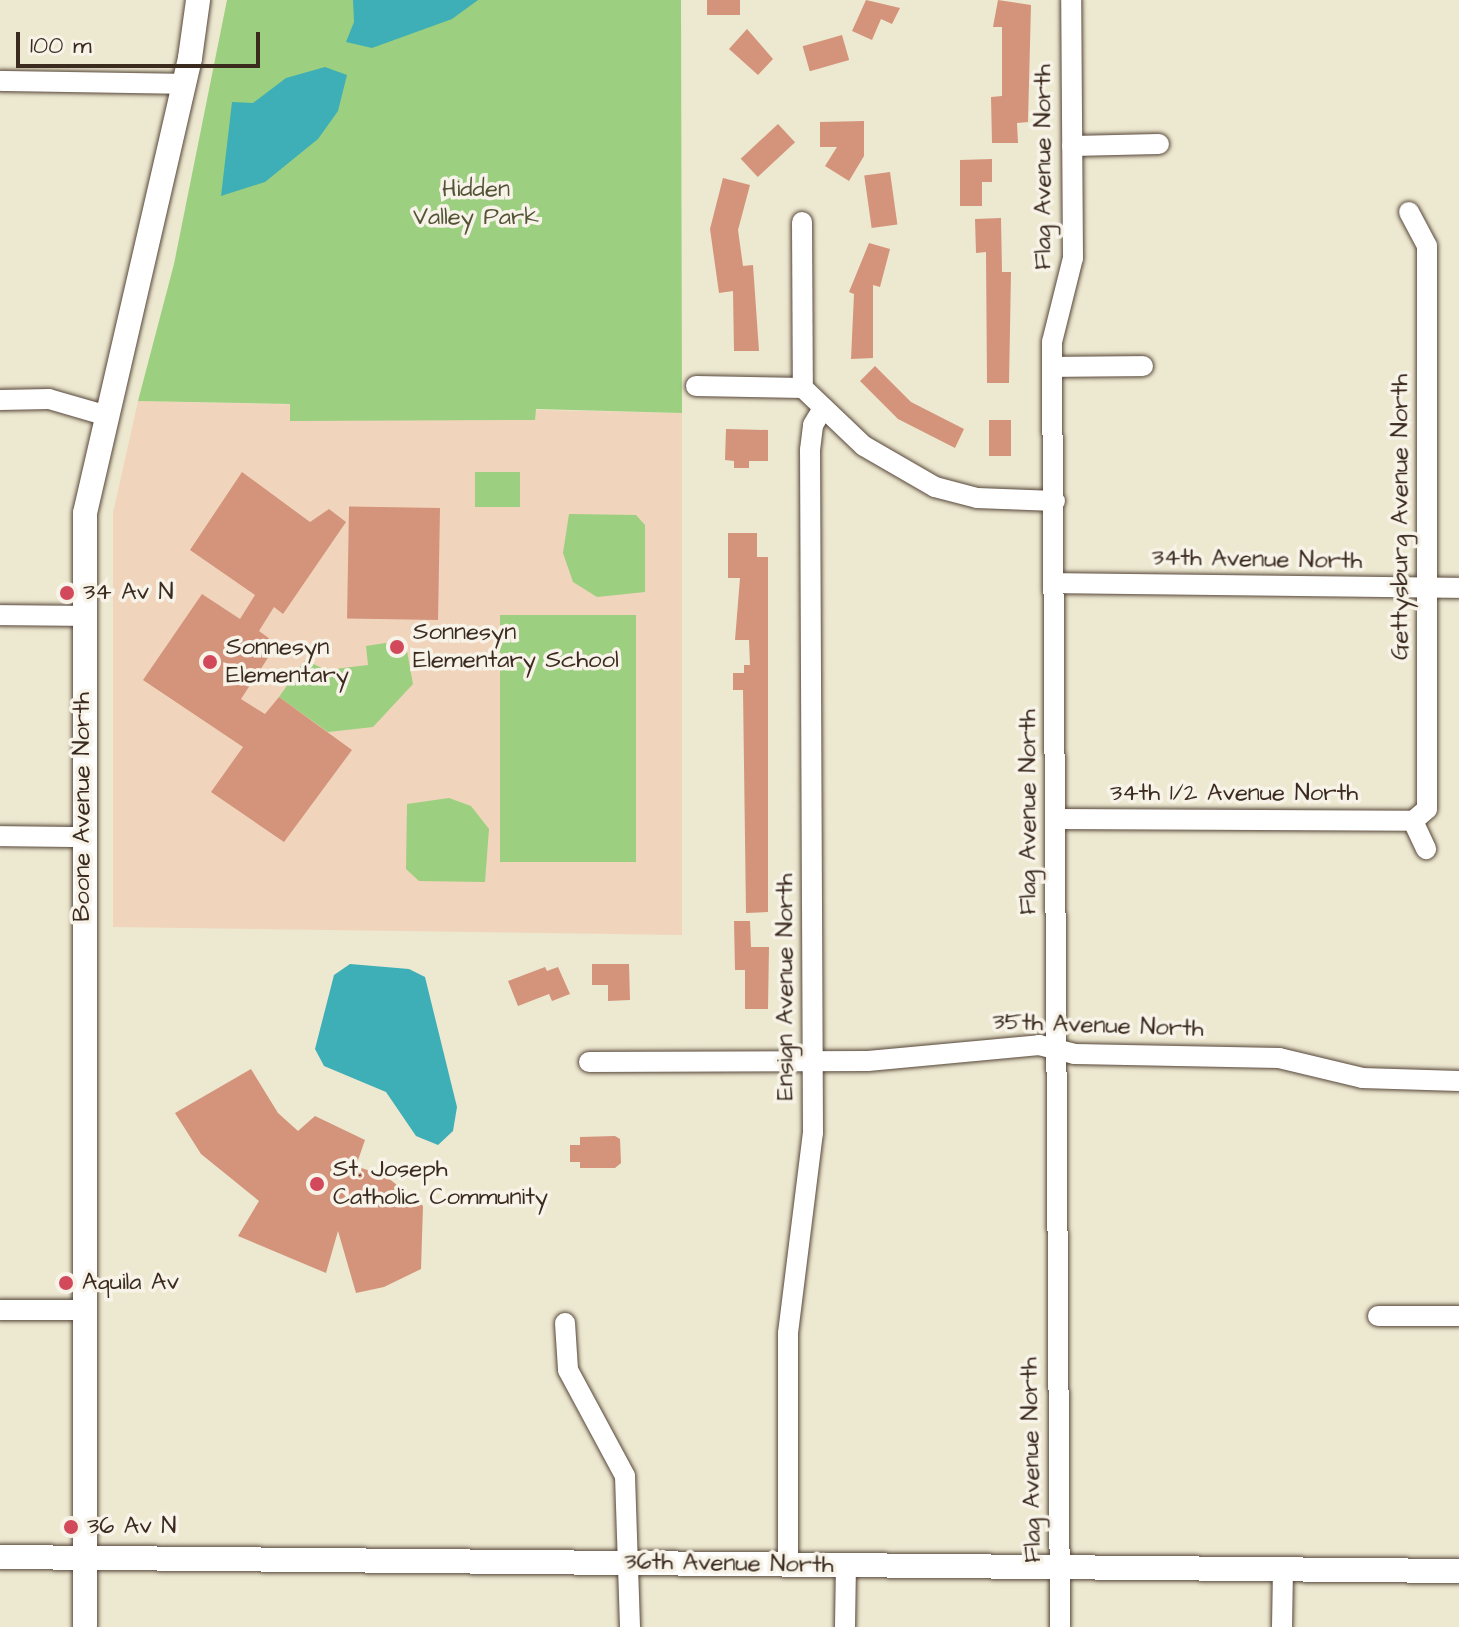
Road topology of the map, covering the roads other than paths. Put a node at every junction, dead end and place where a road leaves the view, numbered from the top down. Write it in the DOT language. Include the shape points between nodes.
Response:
graph roads {
  1 [pos="198,0"];
  2 [pos="1071,0"];
  3 [pos="0,81"];
  4 [pos="183,84"];
  5 [pos="1159,144"];
  6 [pos="1072,146"];
  7 [pos="1409,212"];
  8 [pos="802,222"];
  9 [pos="1143,366"];
  10 [pos="1052,367"];
  11 [pos="696,386"];
  12 [pos="803,388"];
  13 [pos="0,400"];
  14 [pos="822,410"];
  15 [pos="104,415"];
  16 [pos="1055,501"];
  17 [pos="1055,583"];
  18 [pos="1427,588"];
  19 [pos="1459,588"];
  20 [pos="0,615"];
  21 [pos="82,616"];
  22 [pos="1055,819"];
  23 [pos="1413,821"];
  24 [pos="0,836"];
  25 [pos="83,837"];
  26 [pos="1426,849"];
  27 [pos="1055,1051"];
  28 [pos="811,1060"];
  29 [pos="589,1062"];
  30 [pos="1459,1081"];
  31 [pos="0,1310"];
  32 [pos="85,1310"];
  33 [pos="1378,1316"];
  34 [pos="1459,1316"];
  35 [pos="565,1323"];
  36 [pos="0,1557"];
  37 [pos="85,1558"];
  38 [pos="631,1563"];
  39 [pos="788,1565"];
  40 [pos="846,1565"];
  41 [pos="1058,1567"];
  42 [pos="1283,1570"];
  43 [pos="1459,1571"];
  44 [pos="85,1627"];
  45 [pos="630,1627"];
  46 [pos="845,1627"];
  47 [pos="1060,1627"];
  48 [pos="1282,1627"];
  1 -- 4 [label="street, Boone Avenue North"];
  2 -- 6 [label="street, Flag Avenue North"];
  3 -- 4 [label="street"];
  4 -- 15 [label="street, Boone Avenue North"];
  5 -- 6 [label="street"];
  6 -- 10 [label="street, Flag Avenue North" via="1073,258 1052,342"];
  7 -- 18 [label="street, Gettysburg Avenue North" via="1427,246"];
  8 -- 12 [label="street"];
  9 -- 10 [label="street"];
  10 -- 16 [label="street, Flag Avenue North"];
  11 -- 12 [label="street"];
  12 -- 14 [label="street"];
  13 -- 15 [label="street" via="49,399"];
  14 -- 16 [label="street" via="864,446 935,487 977,498"];
  14 -- 28 [label="street, Ensign Avenue North" via="813,425 810,450"];
  15 -- 21 [label="street, Boone Avenue North" via="85,513"];
  16 -- 17 [label="street, Flag Avenue North"];
  17 -- 18 [label="street, 34th Avenue North"];
  17 -- 22 [label="street, Flag Avenue North"];
  18 -- 19 [label="street, 34th Avenue North"];
  18 -- 23 [label="street, Gettysburg Avenue North" via="1427,809"];
  20 -- 21 [label="street"];
  21 -- 25 [label="street, Boone Avenue North"];
  22 -- 23 [label="street, 34th 1/2 Avenue North"];
  22 -- 27 [label="street, Flag Avenue North"];
  23 -- 26 [label="street"];
  24 -- 25 [label="street"];
  25 -- 32 [label="street, Boone Avenue North"];
  27 -- 28 [label="street, 35th Avenue North" via="1039,1045 868,1061"];
  27 -- 30 [label="street, 35th Avenue North" via="1245,1055 1362,1078"];
  27 -- 41 [label="street, Flag Avenue North"];
  28 -- 29 [label="street, 35th Avenue North"];
  28 -- 39 [label="street, Ensign Avenue North" via="808,1190 788,1333"];
  31 -- 32 [label="street"];
  32 -- 37 [label="street, Boone Avenue North"];
  33 -- 34 [label="street"];
  35 -- 38 [label="street" via="568,1370 625,1476"];
  36 -- 37 [label="street, 36th Avenue North"];
  37 -- 38 [label="street, 36th Avenue North"];
  37 -- 44 [label="street, Boone Avenue North"];
  38 -- 39 [label="street, 36th Avenue North"];
  38 -- 45 [label="street"];
  39 -- 40 [label="street, 36th Avenue North"];
  40 -- 41 [label="street, 36th Avenue North"];
  40 -- 46 [label="street"];
  41 -- 42 [label="street, 36th Avenue North"];
  41 -- 47 [label="street, Flag Avenue North"];
  42 -- 43 [label="street, 36th Avenue North"];
  42 -- 48 [label="street"];
}
